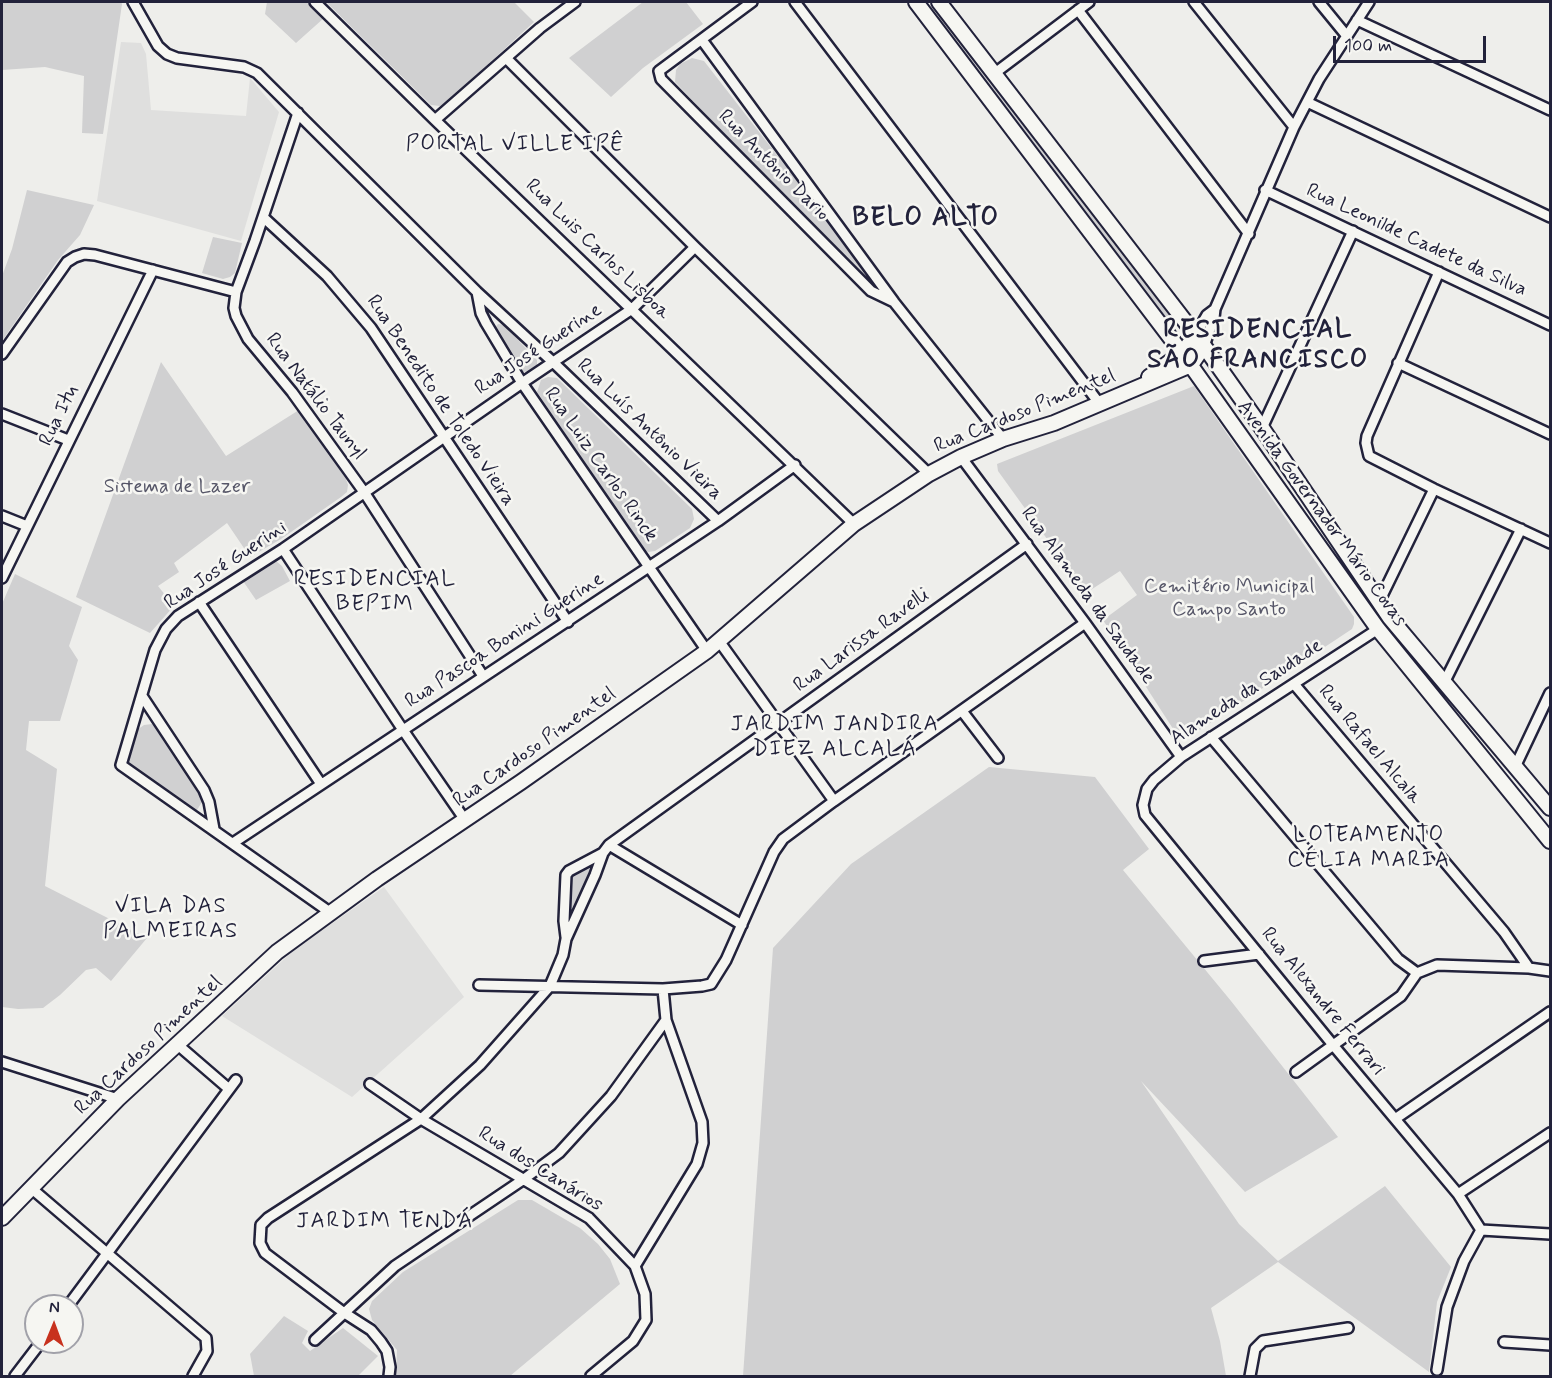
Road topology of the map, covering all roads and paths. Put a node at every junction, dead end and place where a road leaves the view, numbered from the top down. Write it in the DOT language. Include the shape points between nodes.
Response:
graph roads {
  1 [pos="133,2"];
  2 [pos="315,2"];
  3 [pos="575,2"];
  4 [pos="752,2"];
  5 [pos="795,2"];
  6 [pos="916,2"];
  7 [pos="939,2"];
  8 [pos="1089,2"];
  9 [pos="1194,2"];
  10 [pos="1319,2"];
  11 [pos="1369,2"];
  12 [pos="1078,10"];
  13 [pos="1357,20"];
  14 [pos="1346,35"];
  15 [pos="702,40"];
  16 [pos="506,57"];
  17 [pos="994,73"];
  18 [pos="1307,102"];
  19 [pos="1551,110"];
  20 [pos="298,113"];
  21 [pos="435,120"];
  22 [pos="1294,127"];
  23 [pos="1266,190"];
  24 [pos="263,217"];
  25 [pos="1551,217"];
  26 [pos="1353,231"];
  27 [pos="1249,234"];
  28 [pos="695,247"];
  29 [pos="153,270"];
  30 [pos="1439,272"];
  31 [pos="236,292"];
  32 [pos="477,292"];
  33 [pos="894,302"];
  34 [pos="632,309"];
  35 [pos="1551,324"];
  36 [pos="1199,341"];
  37 [pos="1182,353"];
  38 [pos="2,354"];
  39 [pos="554,363"];
  40 [pos="1398,363"];
  41 [pos="1191,365"];
  42 [pos="522,383"];
  43 [pos="1142,385"];
  44 [pos="1099,403"];
  45 [pos="2,414"];
  46 [pos="1262,428"];
  47 [pos="1551,434"];
  48 [pos="444,437"];
  49 [pos="1003,439"];
  50 [pos="68,440"];
  51 [pos="962,457"];
  52 [pos="795,465"];
  53 [pos="929,474"];
  54 [pos="1434,489"];
  55 [pos="364,492"];
  56 [pos="2,516"];
  57 [pos="718,521"];
  58 [pos="854,524"];
  59 [pos="27,526"];
  60 [pos="1521,529"];
  61 [pos="1551,543"];
  62 [pos="1027,544"];
  63 [pos="283,549"];
  64 [pos="648,567"];
  65 [pos="2,578"];
  66 [pos="199,602"];
  67 [pos="1379,602"];
  68 [pos="568,622"];
  69 [pos="1085,623"];
  70 [pos="1378,629"];
  71 [pos="719,642"];
  72 [pos="707,651"];
  73 [pos="483,676"];
  74 [pos="1444,683"];
  75 [pos="1294,684"];
  76 [pos="1551,693"];
  77 [pos="142,696"];
  78 [pos="962,711"];
  79 [pos="778,723"];
  80 [pos="403,730"];
  81 [pos="1211,737"];
  82 [pos="1181,757"];
  83 [pos="998,758"];
  84 [pos="1515,767"];
  85 [pos="321,784"];
  86 [pos="1144,795"];
  87 [pos="834,801"];
  88 [pos="1551,808"];
  89 [pos="465,820"];
  90 [pos="214,829"];
  91 [pos="1551,841"];
  92 [pos="233,843"];
  93 [pos="606,849"];
  94 [pos="331,912"];
  95 [pos="742,925"];
  96 [pos="566,939"];
  97 [pos="1259,954"];
  98 [pos="1204,962"];
  99 [pos="1529,968"];
  100 [pos="1551,971"];
  101 [pos="1417,973"];
  102 [pos="479,985"];
  103 [pos="550,986"];
  104 [pos="663,989"];
  105 [pos="1551,1012"];
  106 [pos="666,1020"];
  107 [pos="178,1045"];
  108 [pos="1333,1045"];
  109 [pos="2,1062"];
  110 [pos="1296,1072"];
  111 [pos="236,1080"];
  112 [pos="370,1084"];
  113 [pos="229,1089"];
  114 [pos="118,1100"];
  115 [pos="421,1119"];
  116 [pos="1395,1119"];
  117 [pos="1550,1133"];
  118 [pos="524,1179"];
  119 [pos="32,1188"];
  120 [pos="1458,1194"];
  121 [pos="2,1218"];
  122 [pos="1481,1230"];
  123 [pos="1551,1234"];
  124 [pos="107,1254"];
  125 [pos="634,1266"];
  126 [pos="77,1294"];
  127 [pos="343,1312"];
  128 [pos="1348,1329"];
  129 [pos="315,1340"];
  130 [pos="1504,1342"];
  131 [pos="1551,1345"];
  132 [pos="32,1354"];
  133 [pos="1437,1370"];
  134 [pos="15,1377"];
  135 [pos="193,1377"];
  136 [pos="389,1377"];
  137 [pos="591,1377"];
  138 [pos="1250,1377"];
  1 -- 20 [label="street, Rua Luís Antônio Vieira" via="166,54 252,69"];
  2 -- 21 [label="street, Rua Luis Carlos Lisboa"];
  3 -- 16 [label="street"];
  4 -- 15 [label="street"];
  5 -- 44 [label="street"];
  6 -- 37 [label="main road, Avenida Governador Mário Covas"];
  7 -- 17 [label="main road, Avenida Governador Mário Covas"];
  8 -- 12 [label="street"];
  9 -- 22 [label="street"];
  10 -- 14 [label="street"];
  11 -- 13 [label="street, Rua Cardoso Pimentel"];
  12 -- 17 [label="street"];
  12 -- 27 [label="street"];
  13 -- 14 [label="street, Rua Cardoso Pimentel"];
  13 -- 19 [label="street"];
  14 -- 18 [label="street, Rua Cardoso Pimentel"];
  15 -- 33 [label="street"];
  15 -- 33 [label="street, Rua Antônio Dario" via="660,71 661,79 871,291"];
  16 -- 21 [label="street"];
  16 -- 28 [label="street"];
  17 -- 36 [label="main road, Avenida Governador Mário Covas"];
  18 -- 22 [label="street, Rua Cardoso Pimentel"];
  18 -- 25 [label="street"];
  20 -- 24 [label="street, Rua Natálio Taunyl"];
  20 -- 32 [label="street, Rua Luís Antônio Vieira"];
  21 -- 34 [label="street, Rua Luis Carlos Lisboa"];
  22 -- 23 [label="street, Rua Cardoso Pimentel"];
  23 -- 26 [label="street, Rua Leonilde Cadete da Silva"];
  23 -- 27 [label="street, Rua Cardoso Pimentel"];
  24 -- 31 [label="street, Rua Natálio Taunyl"];
  24 -- 48 [label="street, Rua Benedito de Toledo Vieira" via="347,297"];
  26 -- 30 [label="street, Rua Leonilde Cadete da Silva"];
  26 -- 46 [label="street"];
  27 -- 36 [label="street, Rua Cardoso Pimentel" via="1214,318"];
  28 -- 34 [label="street, Rua José Guerine"];
  28 -- 53 [label="street"];
  29 -- 31 [label="street"];
  29 -- 38 [label="street" via="95,255 84,254 66,262"];
  29 -- 50 [label="street, Rua Itu"];
  30 -- 35 [label="street, Rua Leonilde Cadete da Silva"];
  30 -- 40 [label="street"];
  31 -- 55 [label="street, Rua Natálio Taunyl" via="234,308 239,325"];
  32 -- 39 [label="street, Rua Luís Antônio Vieira"];
  32 -- 42 [label="street, Rua Luiz Carlos Rinck" via="481,313"];
  33 -- 49 [label="street"];
  34 -- 39 [label="street, Rua José Guerine"];
  34 -- 52 [label="street, Rua Luis Carlos Lisboa"];
  36 -- 37 [label="main road, Rua Cardoso Pimentel"];
  36 -- 41 [label="main road, Rua Cardoso Pimentel"];
  36 -- 46 [label="main road, Avenida Governador Mário Covas"];
  37 -- 41 [label="main road, Avenida Governador Mário Covas"];
  37 -- 43 [label="main road, Rua Cardoso Pimentel"];
  39 -- 42 [label="street, Rua José Guerine"];
  39 -- 57 [label="street, Rua Luís Antônio Vieira"];
  40 -- 47 [label="street"];
  40 -- 54 [label="street" via="1367,436 1366,450 1369,456"];
  41 -- 43 [label="main road, Rua Cardoso Pimentel"];
  41 -- 70 [label="main road, Avenida Governador Mário Covas"];
  42 -- 48 [label="street, Rua José Guerine"];
  42 -- 64 [label="street, Rua Luiz Carlos Rinck"];
  43 -- 44 [label="main road, Rua Cardoso Pimentel"];
  44 -- 49 [label="main road, Rua Cardoso Pimentel"];
  45 -- 50 [label="street"];
  46 -- 67 [label="main road, Avenida Governador Mário Covas"];
  48 -- 55 [label="street, Rua José Guerine"];
  48 -- 68 [label="street, Rua Benedito de Toledo Vieira"];
  49 -- 51 [label="main road, Rua Cardoso Pimentel"];
  50 -- 59 [label="street, Rua Itu"];
  51 -- 53 [label="main road, Rua Cardoso Pimentel"];
  51 -- 62 [label="street, Rua Alameda da Saudade"];
  52 -- 57 [label="street, Rua Pascoa Bonini Guerine"];
  52 -- 58 [label="street, Rua Luis Carlos Lisboa"];
  53 -- 58 [label="main road, Rua Cardoso Pimentel"];
  54 -- 60 [label="street"];
  54 -- 67 [label="street"];
  55 -- 63 [label="street, Rua José Guerini"];
  55 -- 73 [label="street, Rua Natálio Taunyl"];
  56 -- 59 [label="street"];
  57 -- 64 [label="street, Rua Pascoa Bonini Guerine"];
  58 -- 71 [label="main road, Rua Cardoso Pimentel"];
  59 -- 65 [label="street, Rua Itu"];
  60 -- 61 [label="street"];
  60 -- 74 [label="street"];
  62 -- 69 [label="street, Rua Alameda da Saudade"];
  62 -- 79 [label="street, Rua Larissa Ravelli"];
  63 -- 66 [label="street, Rua José Guerini"];
  63 -- 80 [label="street"];
  64 -- 68 [label="street, Rua Pascoa Bonini Guerine"];
  64 -- 72 [label="street, Rua Luiz Carlos Rinck"];
  66 -- 77 [label="street, Rua José Guerini" via="166,629 155,650"];
  66 -- 85 [label="street"];
  67 -- 74 [label="main road, Avenida Governador Mário Covas"];
  68 -- 73 [label="street, Rua Pascoa Bonini Guerine"];
  69 -- 78 [label="street"];
  69 -- 82 [label="street, Rua Alameda da Saudade"];
  70 -- 75 [label="street, Alameda da Saudade"];
  70 -- 91 [label="main road, Avenida Governador Mário Covas"];
  71 -- 72 [label="main road, Rua Cardoso Pimentel"];
  71 -- 79 [label="street"];
  72 -- 89 [label="main road, Rua Cardoso Pimentel"];
  73 -- 80 [label="street, Rua Pascoa Bonini Guerine"];
  74 -- 84 [label="main road, Avenida Governador Mário Covas"];
  75 -- 81 [label="street, Alameda da Saudade"];
  75 -- 99 [label="street, Rua Rafael Alcala" via="1504,932"];
  76 -- 84 [label="street"];
  77 -- 90 [label="street" via="204,790"];
  77 -- 90 [label="street, Rua José Guerini" via="121,765"];
  78 -- 83 [label="street"];
  78 -- 87 [label="street"];
  79 -- 87 [label="street"];
  79 -- 93 [label="street, Rua Larissa Ravelli"];
  80 -- 85 [label="street, Rua Pascoa Bonini Guerine"];
  80 -- 89 [label="street"];
  81 -- 82 [label="street, Alameda da Saudade"];
  81 -- 101 [label="street" via="1398,959"];
  82 -- 86 [label="street, Alameda da Saudade" via="1154,780"];
  84 -- 88 [label="main road, Avenida Governador Mário Covas"];
  85 -- 92 [label="street, Rua Pascoa Bonini Guerine"];
  86 -- 97 [label="street, Rua Alexandre Ferrari" via="1145,815"];
  87 -- 95 [label="street" via="778,845"];
  89 -- 94 [label="main road, Rua Cardoso Pimentel"];
  90 -- 92 [label="street"];
  92 -- 94 [label="street"];
  93 -- 95 [label="street"];
  93 -- 96 [label="street"];
  93 -- 96 [label="street, Rua Larissa Ravelli" via="566,875"];
  94 -- 107 [label="main road, Rua Cardoso Pimentel" via="278,952"];
  95 -- 104 [label="street" via="711,984"];
  96 -- 103 [label="street"];
  97 -- 98 [label="street"];
  97 -- 108 [label="street, Rua Alexandre Ferrari"];
  99 -- 100 [label="street"];
  99 -- 101 [label="street" via="1437,966"];
  101 -- 108 [label="street" via="1401,996"];
  102 -- 103 [label="street"];
  103 -- 104 [label="street"];
  103 -- 115 [label="street" via="480,1065"];
  104 -- 106 [label="street"];
  105 -- 116 [label="street"];
  106 -- 118 [label="street" via="611,1096 559,1153"];
  106 -- 125 [label="street" via="702,1122 703,1143 697,1164"];
  107 -- 113 [label="street"];
  107 -- 114 [label="main road, Rua Cardoso Pimentel"];
  108 -- 110 [label="street"];
  108 -- 116 [label="street, Rua Alexandre Ferrari"];
  109 -- 114 [label="street"];
  111 -- 113 [label="street"];
  112 -- 115 [label="street, Rua dos Canários"];
  113 -- 124 [label="street"];
  114 -- 119 [label="main road, Rua Cardoso Pimentel"];
  115 -- 118 [label="street, Rua dos Canários"];
  115 -- 127 [label="street" via="261,1225 260,1243 265,1253"];
  116 -- 120 [label="street, Rua Alexandre Ferrari"];
  117 -- 120 [label="street"];
  118 -- 125 [label="street, Rua dos Canários" via="589,1218"];
  118 -- 127 [label="street" via="395,1266"];
  119 -- 121 [label="main road, Rua Cardoso Pimentel"];
  119 -- 124 [label="street"];
  120 -- 122 [label="street, Rua Alexandre Ferrari"];
  122 -- 123 [label="street"];
  122 -- 133 [label="street" via="1464,1261 1447,1307"];
  124 -- 126 [label="street"];
  124 -- 135 [label="street" via="206,1338 207,1351"];
  125 -- 137 [label="street, Rua dos Canários" via="645,1294 646,1320 633,1341"];
  127 -- 129 [label="street"];
  127 -- 136 [label="street" via="371,1330 381,1342 387,1351"];
  128 -- 138 [label="street" via="1263,1341 1255,1349"];
  130 -- 131 [label="street"];
  132 -- 134 [label="street"];
}
